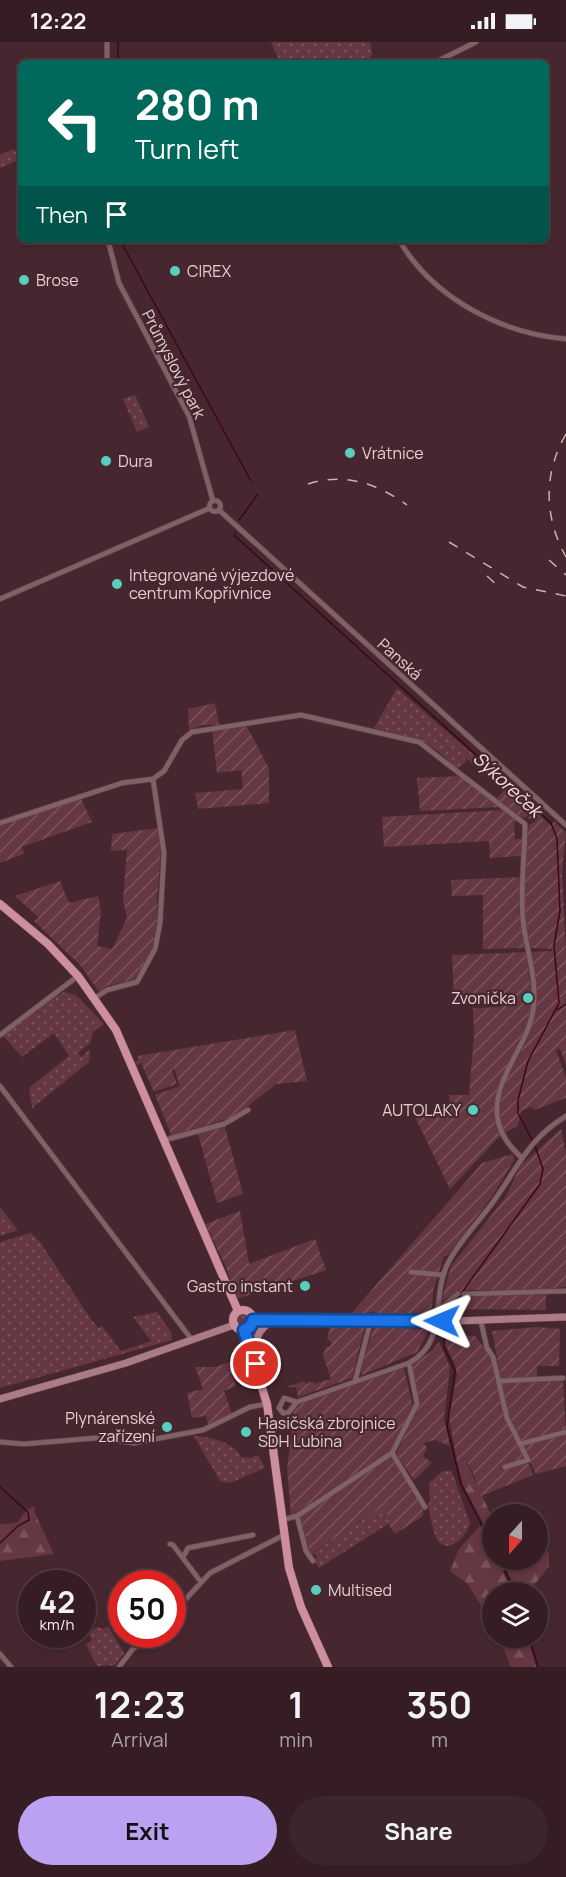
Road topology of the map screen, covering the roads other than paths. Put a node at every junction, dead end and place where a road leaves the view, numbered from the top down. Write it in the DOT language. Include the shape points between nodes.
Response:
graph roads {
  1 [pos="107,42"];
  2 [pos="476,42"];
  3 [pos="106,58"];
  4 [pos="440,60"];
  5 [pos="109,243"];
  6 [pos="401,243"];
  7 [pos="566,339"];
  8 [pos="213,501"];
  9 [pos="210,508"];
  10 [pos="219,510"];
  11 [pos="0,599"];
  12 [pos="153,779"];
  13 [pos="0,823"];
  14 [pos="566,825"];
  15 [pos="0,904"];
  16 [pos="78,976"];
  17 [pos="95,998"];
  18 [pos="0,1035"];
  19 [pos="0,1086"];
  20 [pos="248,1110"];
  21 [pos="566,1116"];
  22 [pos="165,1140"];
  23 [pos="521,1157"];
  24 [pos="411,1272"];
  25 [pos="443,1275"];
  26 [pos="566,1291"];
  27 [pos="438,1310"];
  28 [pos="238,1311"];
  29 [pos="566,1317"];
  30 [pos="253,1320"];
  31 [pos="274,1320"];
  32 [pos="371,1320"];
  33 [pos="481,1322"];
  34 [pos="234,1324"];
  35 [pos="244,1330"];
  36 [pos="192,1340"];
  37 [pos="409,1363"];
  38 [pos="256,1364"];
  39 [pos="563,1378"];
  40 [pos="499,1381"];
  41 [pos="355,1382"];
  42 [pos="0,1399"];
  43 [pos="297,1402"];
  44 [pos="267,1404"];
  45 [pos="566,1432"];
  46 [pos="0,1442"];
  47 [pos="520,1444"];
  48 [pos="392,1453"];
  49 [pos="505,1467"];
  50 [pos="425,1507"];
  51 [pos="297,1516"];
  52 [pos="282,1520"];
  53 [pos="253,1535"];
  54 [pos="284,1535"];
  55 [pos="170,1544"];
  56 [pos="183,1557"];
  57 [pos="313,1561"];
  58 [pos="201,1582"];
  59 [pos="186,1599"];
  60 [pos="137,1648"];
  61 [pos="0,1654"];
  62 [pos="11,1667"];
  63 [pos="119,1667"];
  64 [pos="328,1667"];
  1 -- 3 [label="street"];
  2 -- 4 [label="street"];
  5 -- 8 [label="street, Průmyslový park" via="119,284 189,416"];
  6 -- 7 [label="street" via="423,271 469,308 508,327"];
  8 -- 9 [label="street"];
  8 -- 10 [label="street, Průmyslový park" via="219,502"];
  9 -- 10 [label="street"];
  9 -- 11 [label="street"];
  10 -- 14 [label="street, Panská"];
  12 -- 13 [label="street" via="122,783"];
  12 -- 17 [label="street" via="164,853 156,949 137,982 107,990"];
  12 -- 23 [label="street" via="164,771 182,740 192,732 309,716 419,742 523,821 522,908 534,1001 525,1038 499,1095 497,1115 505,1140"];
  15 -- 16 [label="main road" via="48,944"];
  16 -- 17 [label="main road"];
  16 -- 18 [label="street"];
  17 -- 22 [label="main road" via="124,1047"];
  19 -- 36 [label="street"];
  20 -- 22 [label="street" via="224,1124"];
  21 -- 23 [label="street" via="536,1139"];
  22 -- 28 [label="main road"];
  23 -- 25 [label="street"];
  24 -- 25 [label="street"];
  25 -- 27 [label="street"];
  26 -- 27 [label="street" via="461,1294"];
  27 -- 37 [label="street" via="431,1342 424,1353"];
  28 -- 30 [label="main road" via="247,1311"];
  28 -- 34 [label="main road"];
  29 -- 33 [label="main road"];
  30 -- 31 [label="main road"];
  30 -- 35 [label="main road"];
  31 -- 32 [label="main road"];
  31 -- 38 [label="main road" via="261,1328 257,1336"];
  32 -- 33 [label="main road, bridge"];
  32 -- 41 [label="street"];
  33 -- 40 [label="street"];
  34 -- 35 [label="main road"];
  34 -- 36 [label="main road"];
  35 -- 38 [label="main road"];
  36 -- 42 [label="main road"];
  37 -- 41 [label="street"];
  37 -- 48 [label="street" via="417,1404"];
  38 -- 44 [label="main road"];
  39 -- 40 [label="street"];
  40 -- 47 [label="street" via="507,1418"];
  41 -- 43 [label="street"];
  44 -- 46 [label="street" via="250,1407 203,1430 134,1443 101,1438"];
  44 -- 52 [label="main road"];
  45 -- 47 [label="street"];
  47 -- 49 [label="street" via="528,1460"];
  48 -- 50 [label="street"];
  48 -- 51 [label="street"];
  51 -- 52 [label="street"];
  51 -- 57 [label="street" via="306,1551"];
  52 -- 54 [label="main road"];
  53 -- 56 [label="street" via="188,1548"];
  54 -- 58 [label="street" via="210,1573"];
  54 -- 64 [label="main road" via="295,1588"];
  55 -- 56 [label="street"];
  56 -- 58 [label="street"];
  58 -- 59 [label="street"];
  60 -- 63 [label="street"];
  61 -- 62 [label="street"];
}
